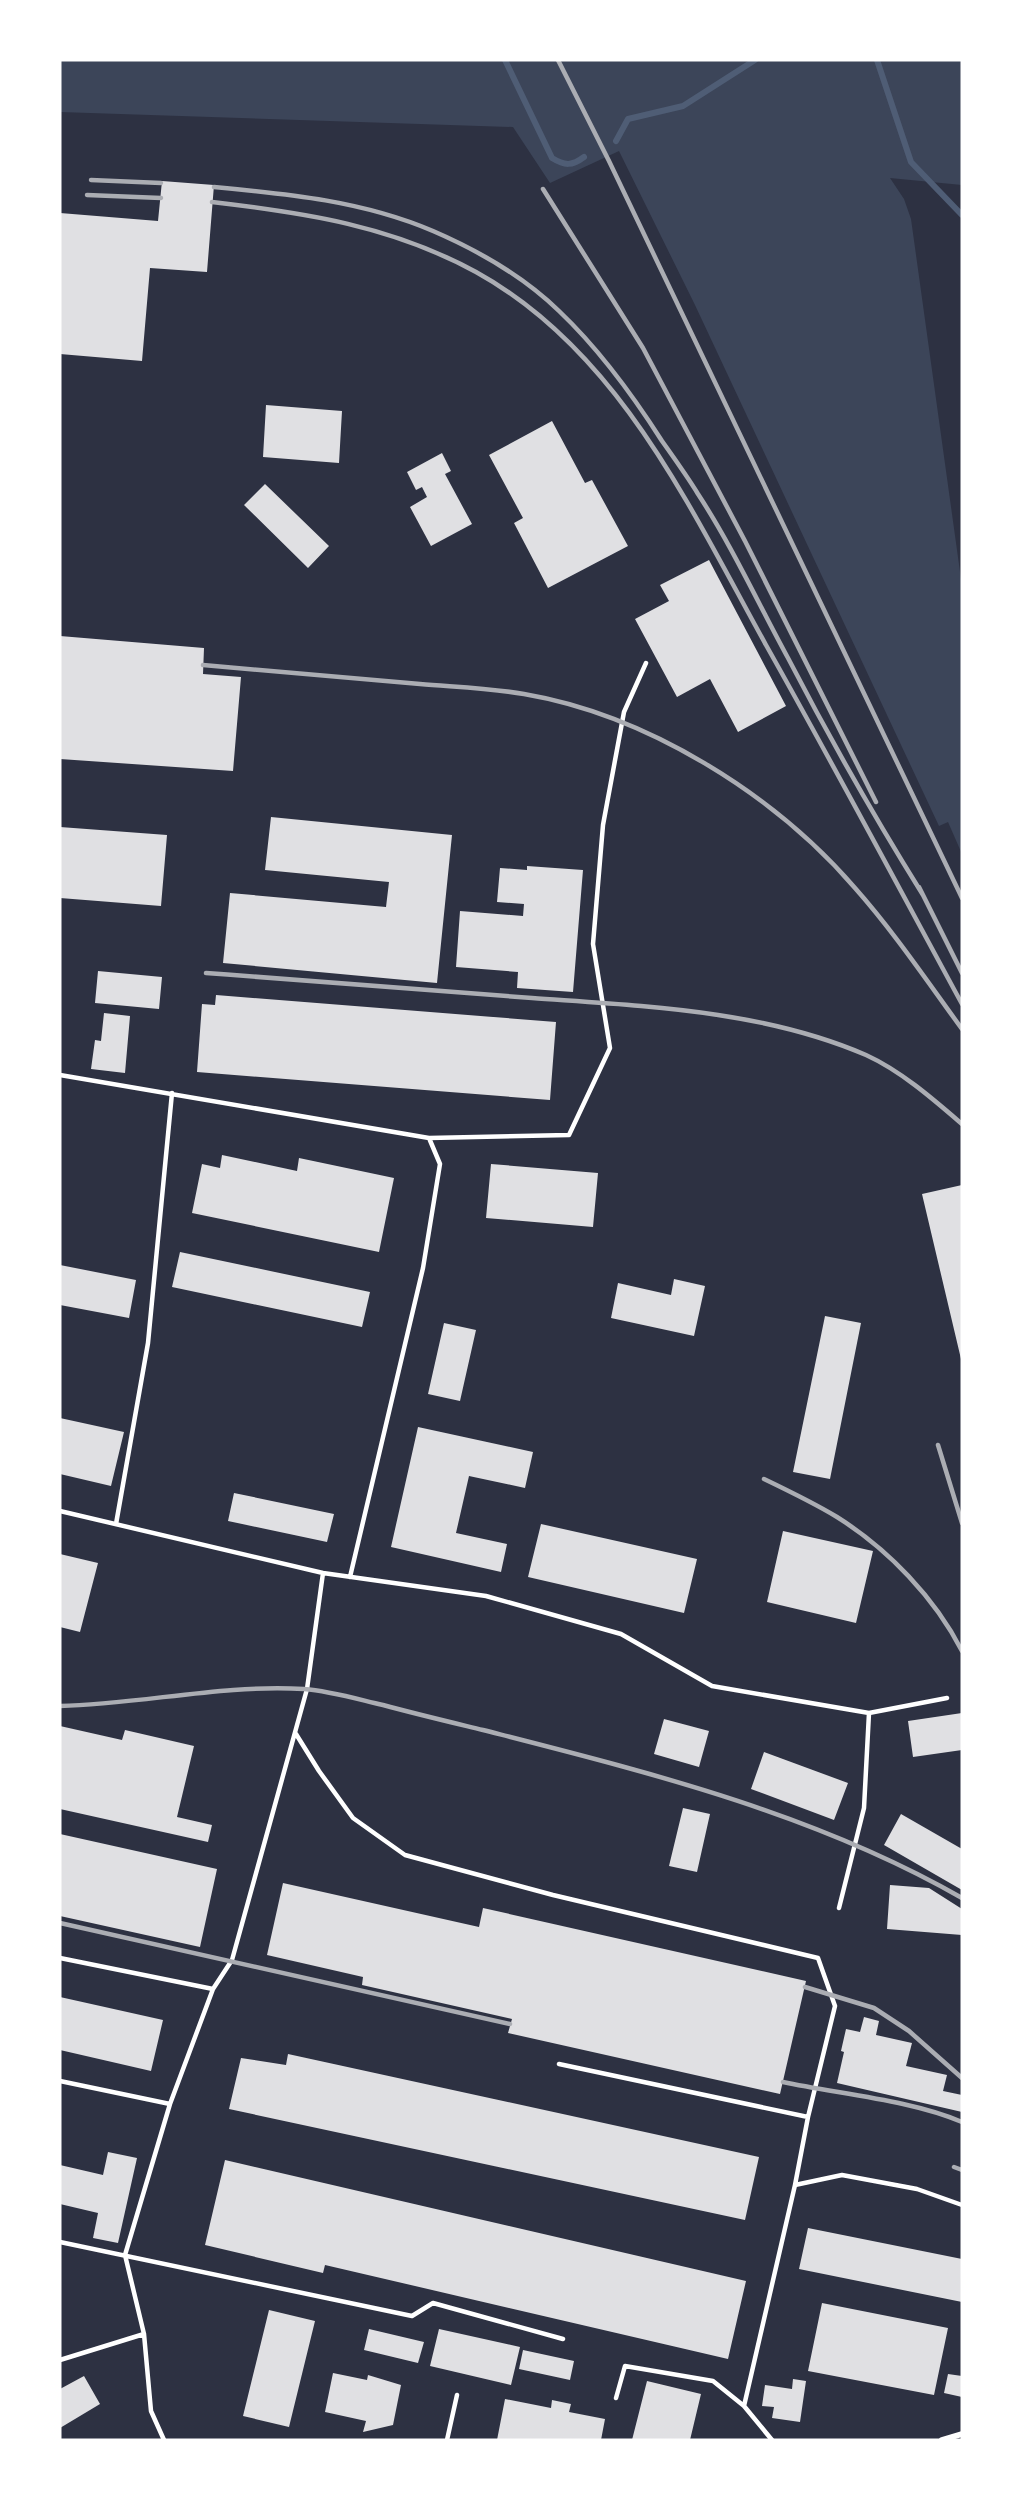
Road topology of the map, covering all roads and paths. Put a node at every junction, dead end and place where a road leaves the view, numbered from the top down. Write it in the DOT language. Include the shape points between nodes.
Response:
graph roads {
  1 [pos="646,663"];
  2 [pos="60,1075"];
  3 [pos="172,1093"];
  4 [pos="429,1138"];
  5 [pos="60,1511"];
  6 [pos="116,1524"];
  7 [pos="323,1573"];
  8 [pos="350,1577"];
  9 [pos="947,1698"];
  10 [pos="869,1713"];
  11 [pos="296,1733"];
  12 [pos="839,1908"];
  13 [pos="60,1958"];
  14 [pos="213,1989"];
  15 [pos="559,2064"];
  16 [pos="60,2081"];
  17 [pos="170,2104"];
  18 [pos="808,2117"];
  19 [pos="795,2185"];
  20 [pos="962,2205"];
  21 [pos="60,2242"];
  22 [pos="125,2255"];
  23 [pos="144,2334"];
  24 [pos="563,2339"];
  25 [pos="60,2360"];
  26 [pos="457,2395"];
  27 [pos="616,2398"];
  28 [pos="744,2406"];
  29 [pos="962,2434"];
  30 [pos="164,2440"];
  31 [pos="447,2440"];
  32 [pos="772,2440"];
  33 [pos="942,2440"];
  1 -- 4 [label="lane" via="624,712 602,837 593,944 610,1048 569,1135"];
  2 -- 3 [label="lane"];
  3 -- 4 [label="lane"];
  3 -- 6 [label="lane" via="148,1343"];
  4 -- 8 [label="lane" via="440,1164 423,1268"];
  5 -- 6 [label="lane"];
  6 -- 7 [label="lane"];
  7 -- 8 [label="lane"];
  7 -- 11 [label="lane" via="307,1689"];
  8 -- 10 [label="lane" via="486,1596 621,1634 712,1686"];
  9 -- 10 [label="lane"];
  10 -- 12 [label="lane" via="864,1808"];
  11 -- 14 [label="lane" via="232,1960"];
  11 -- 18 [label="lane" via="353,1818 405,1855 818,1958 834,2006"];
  13 -- 14 [label="lane"];
  14 -- 17 [label="lane"];
  15 -- 18 [label="lane"];
  16 -- 17 [label="lane"];
  17 -- 22 [label="lane"];
  18 -- 19 [label="lane"];
  19 -- 20 [label="lane" via="842,2175 917,2189"];
  19 -- 28 [label="lane"];
  21 -- 22 [label="lane"];
  22 -- 23 [label="lane"];
  22 -- 24 [label="lane" via="412,2316 433,2303"];
  23 -- 25 [label="lane"];
  23 -- 30 [label="lane" via="151,2411"];
  26 -- 31 [label="lane"];
  27 -- 28 [label="lane" via="625,2366 713,2381"];
  28 -- 32 [label="lane"];
  29 -- 33 [label="street"];
}
